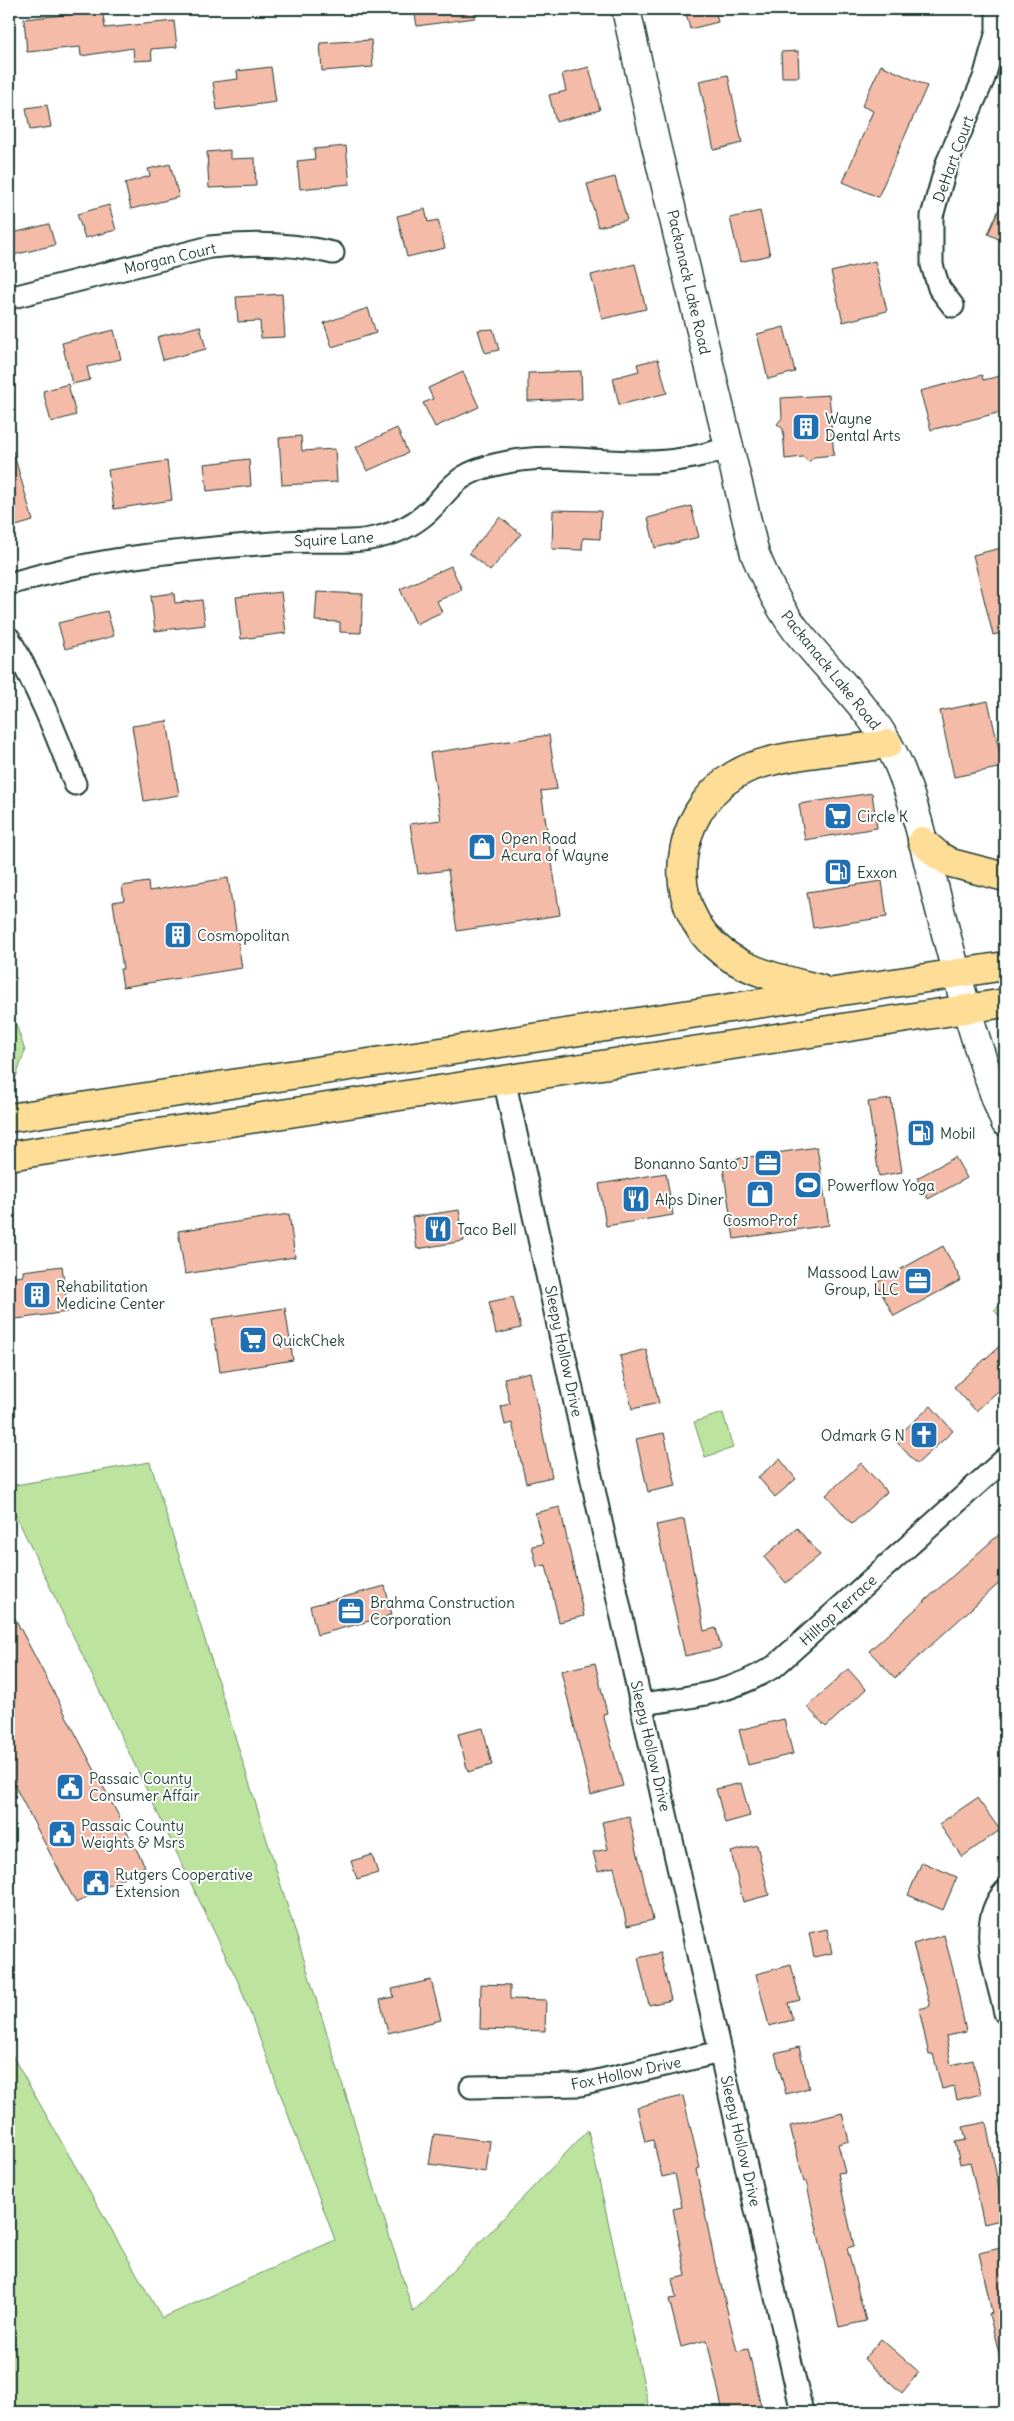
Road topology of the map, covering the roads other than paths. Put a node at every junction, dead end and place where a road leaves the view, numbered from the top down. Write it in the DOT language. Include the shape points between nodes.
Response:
graph roads {
  1 [pos="626,9"];
  2 [pos="998,9"];
  3 [pos="333,253"];
  4 [pos="9,298"];
  5 [pos="953,306"];
  6 [pos="728,448"];
  7 [pos="9,584"];
  8 [pos="9,638"];
  9 [pos="888,744"];
  10 [pos="75,784"];
  11 [pos="922,841"];
  12 [pos="1005,877"];
  13 [pos="1005,966"];
  14 [pos="957,973"];
  15 [pos="829,992"];
  16 [pos="1005,1003"];
  17 [pos="967,1009"];
  18 [pos="504,1079"];
  19 [pos="9,1118"];
  20 [pos="1005,1122"];
  21 [pos="9,1156"];
  22 [pos="1005,1459"];
  23 [pos="641,1704"];
  24 [pos="1005,1891"];
  25 [pos="1005,2012"];
  26 [pos="720,2052"];
  27 [pos="471,2087"];
  28 [pos="802,2412"];
  1 -- 6 [label="street, Packanack Lake Road"];
  2 -- 5 [label="street, DeHart Court" via="997,31 984,78 947,163 932,216 932,265 938,288"];
  3 -- 4 [label="street, Morgan Court" via="274,243 210,247"];
  6 -- 7 [label="street, Squire Lane" via="680,460 639,462 567,458 503,463 459,480 419,519 380,537 357,541 288,541 119,558"];
  6 -- 9 [label="street, Packanack Lake Road" via="755,554 778,604 796,630 861,703"];
  8 -- 10 [label="street" via="35,683"];
  9 -- 11 [label="street, Packanack Lake Road" via="908,790"];
  9 -- 15 [label="highway" via="780,759 746,769 709,796 686,836 682,870 684,887 702,931 713,943 754,971"];
  11 -- 12 [label="highway" via="951,863"];
  11 -- 14 [label="street, Packanack Lake Road"];
  13 -- 14 [label="highway"];
  14 -- 15 [label="highway"];
  14 -- 17 [label="street, Packanack Lake Road"];
  15 -- 19 [label="highway"];
  16 -- 17 [label="highway"];
  17 -- 18 [label="highway"];
  17 -- 20 [label="street, Packanack Lake Road"];
  18 -- 21 [label="highway"];
  18 -- 23 [label="street, Sleepy Hollow Drive"];
  22 -- 23 [label="street, Hilltop Terrace" via="775,1666 730,1689"];
  23 -- 26 [label="street, Sleepy Hollow Drive"];
  24 -- 25 [label="street" via="991,1913 988,1929"];
  26 -- 27 [label="street, Fox Hollow Drive" via="580,2085"];
  26 -- 28 [label="street, Sleepy Hollow Drive"];
}
